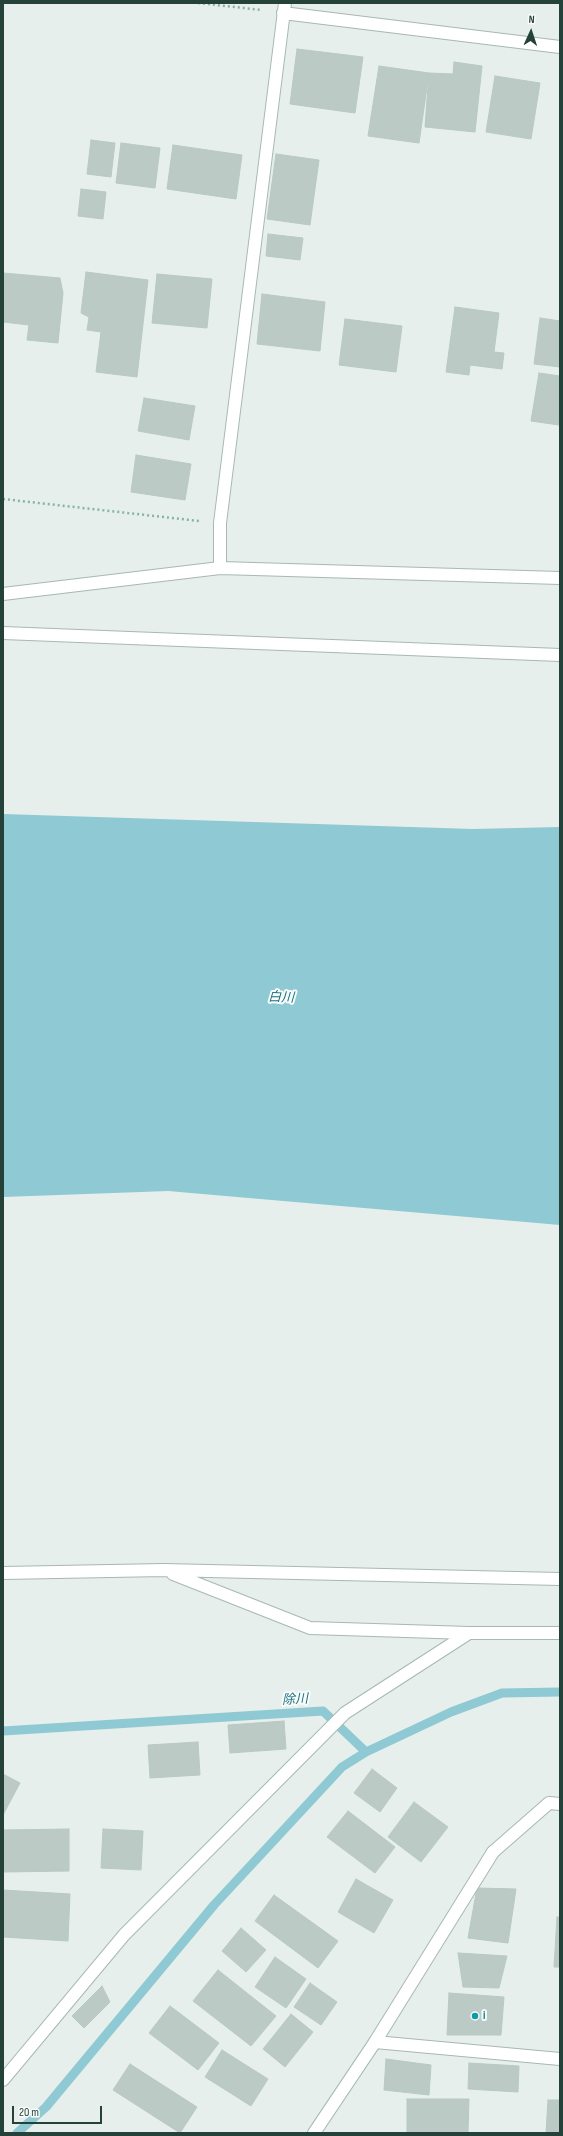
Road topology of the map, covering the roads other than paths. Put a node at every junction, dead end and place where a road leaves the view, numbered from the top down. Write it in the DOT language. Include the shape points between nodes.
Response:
graph roads {
  1 [pos="284,8"];
  2 [pos="560,47"];
  3 [pos="220,568"];
  4 [pos="560,578"];
  5 [pos="3,594"];
  6 [pos="3,633"];
  7 [pos="560,655"];
  8 [pos="164,1570"];
  9 [pos="3,1573"];
  10 [pos="560,1579"];
  11 [pos="469,1633"];
  12 [pos="560,1633"];
  13 [pos="560,1804"];
  14 [pos="375,2042"];
  15 [pos="560,2059"];
  16 [pos="3,2080"];
  17 [pos="314,2133"];
  1 -- 2 [label="street"];
  1 -- 3 [label="street" via="220,524"];
  3 -- 4 [label="street"];
  3 -- 5 [label="street"];
  6 -- 7 [label="street"];
  8 -- 9 [label="street"];
  8 -- 10 [label="street"];
  8 -- 11 [label="street" via="310,1628"];
  11 -- 12 [label="street"];
  11 -- 16 [label="street" via="344,1712 124,1935"];
  13 -- 14 [label="street" via="549,1803 493,1852"];
  14 -- 15 [label="street"];
  14 -- 17 [label="street"];
}
